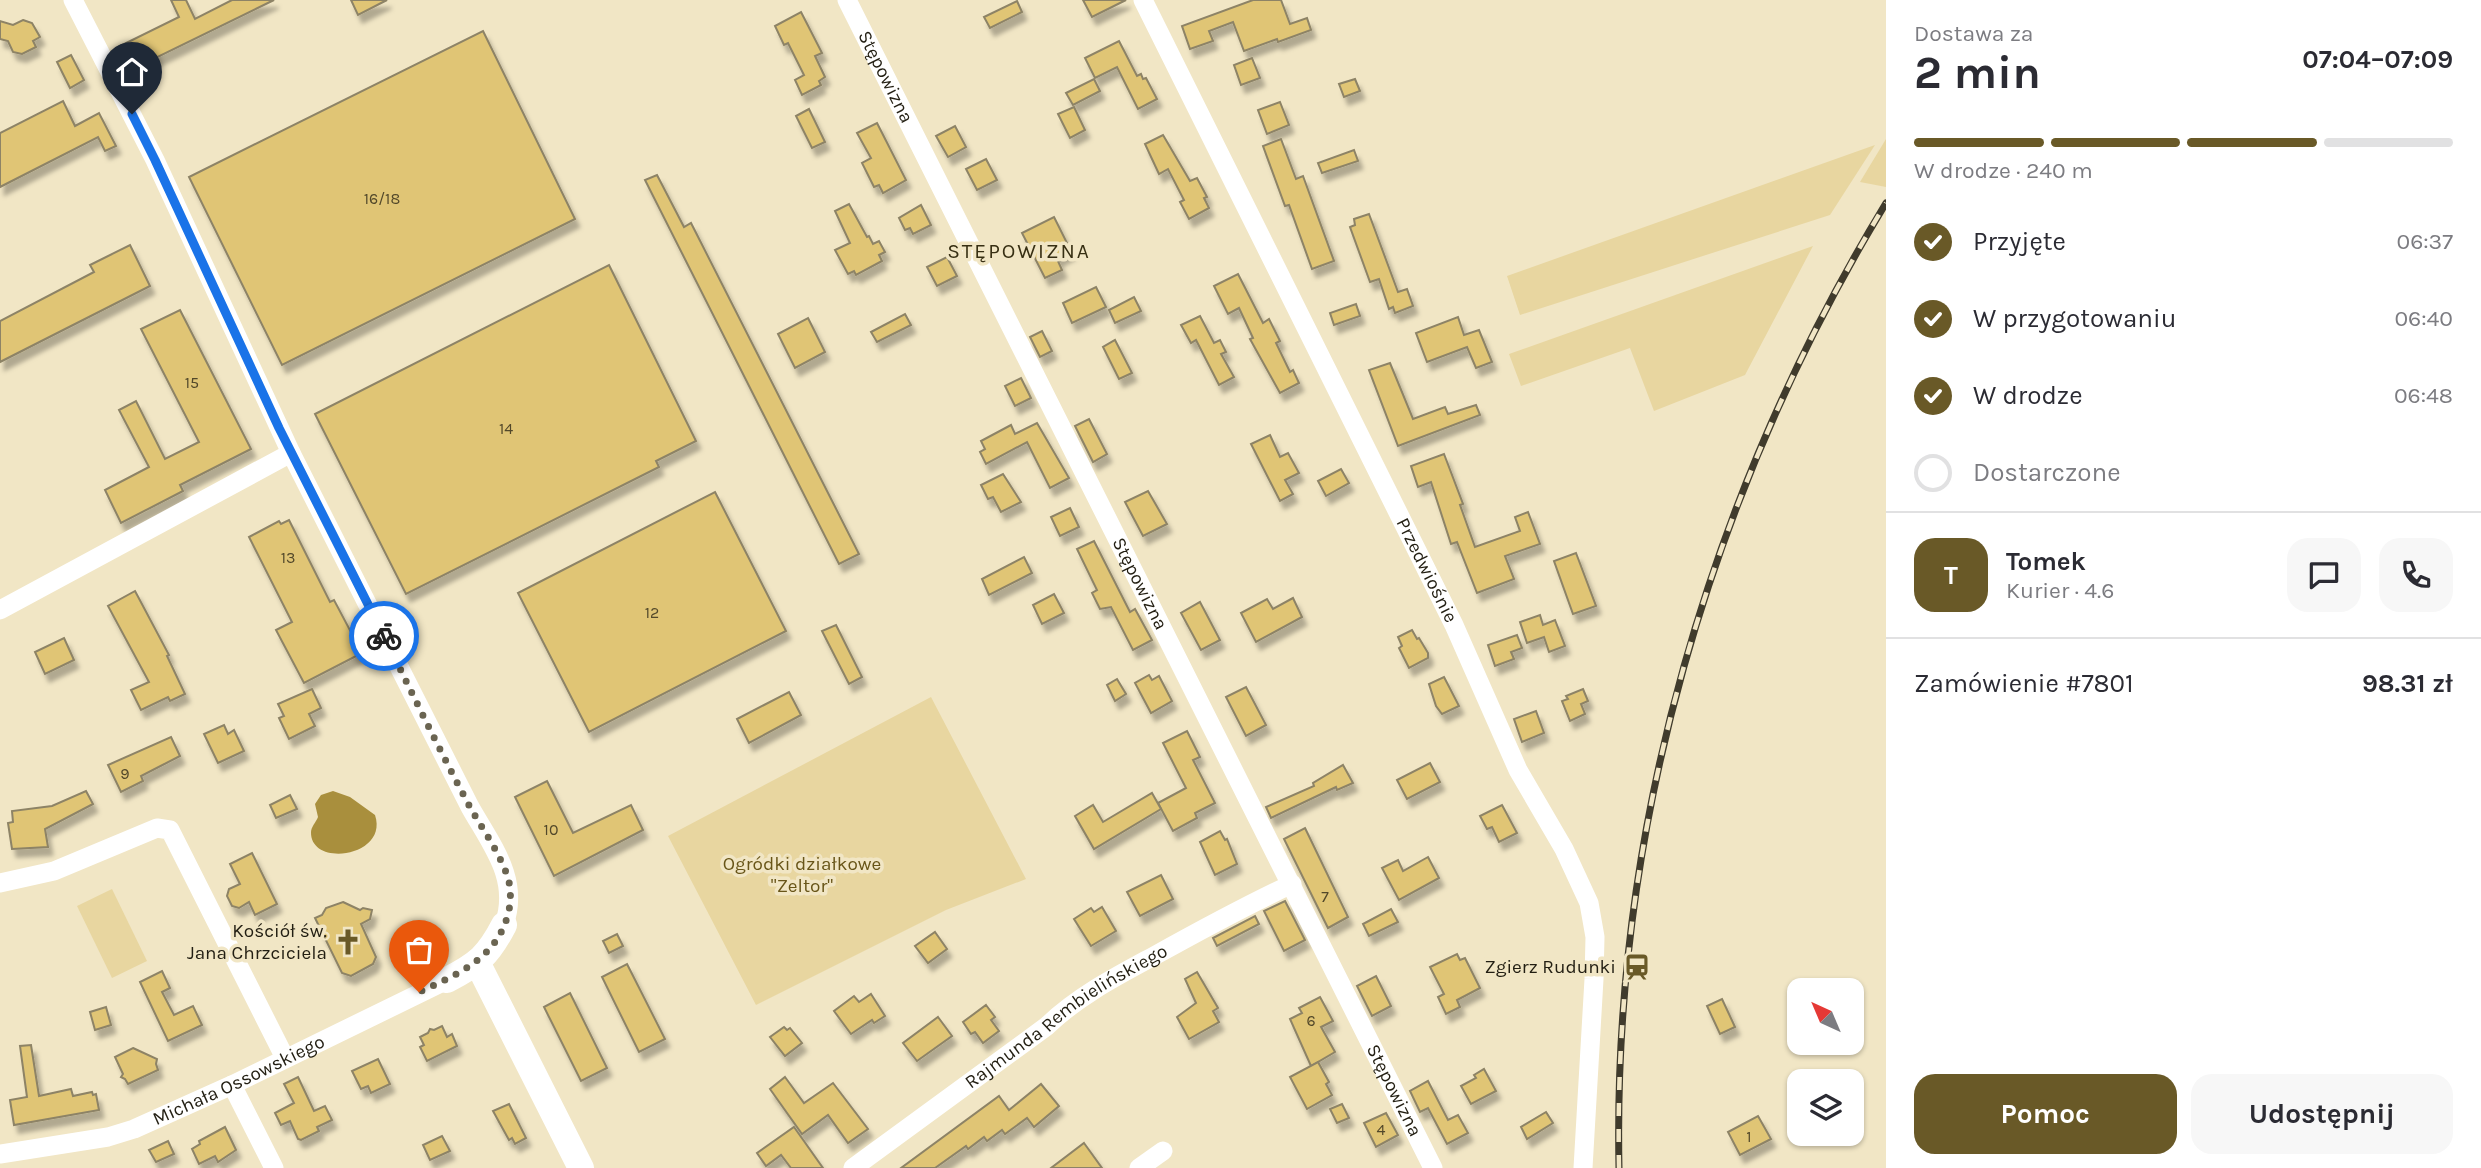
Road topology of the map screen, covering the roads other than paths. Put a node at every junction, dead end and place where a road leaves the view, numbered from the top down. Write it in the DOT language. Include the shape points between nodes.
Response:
graph roads {
  1 [pos="73,0"];
  2 [pos="847,0"];
  3 [pos="1143,0"];
  4 [pos="291,453"];
  5 [pos="0,610"];
  6 [pos="0,883"];
  7 [pos="1292,884"];
  8 [pos="504,925"];
  9 [pos="463,971"];
  10 [pos="285,1058"];
  11 [pos="232,1084"];
  12 [pos="1163,1150"];
  13 [pos="0,1154"];
  14 [pos="32,1159"];
  15 [pos="274,1168"];
  16 [pos="564,1168"];
  17 [pos="581,1168"];
  18 [pos="853,1168"];
  19 [pos="1139,1168"];
  20 [pos="1433,1168"];
  21 [pos="1583,1168"];
  1 -- 4 [label="street" via="155,160"];
  2 -- 7 [label="street, Stępowizna"];
  3 -- 21 [label="street, Przedwiośnie" via="1454,625 1518,769 1590,903 1594,979"];
  4 -- 5 [label="street"];
  4 -- 8 [label="street" via="498,856 511,896"];
  6 -- 10 [label="street" via="54,871 156,828 170,830"];
  7 -- 18 [label="street, Rajmunda Rembielińskiego" via="1147,959 1072,1004"];
  7 -- 20 [label="street, Stępowizna"];
  8 -- 9 [label="street" via="494,946"];
  9 -- 10 [label="street, Michała Ossowskiego"];
  9 -- 16 [label="street"];
  9 -- 17 [label="street"];
  10 -- 11 [label="street, Michała Ossowskiego"];
  11 -- 14 [label="street, Michała Ossowskiego" via="134,1129"];
  11 -- 15 [label="street"];
  12 -- 19 [label="street"];
  13 -- 14 [label="street, Michała Ossowskiego"];
}
